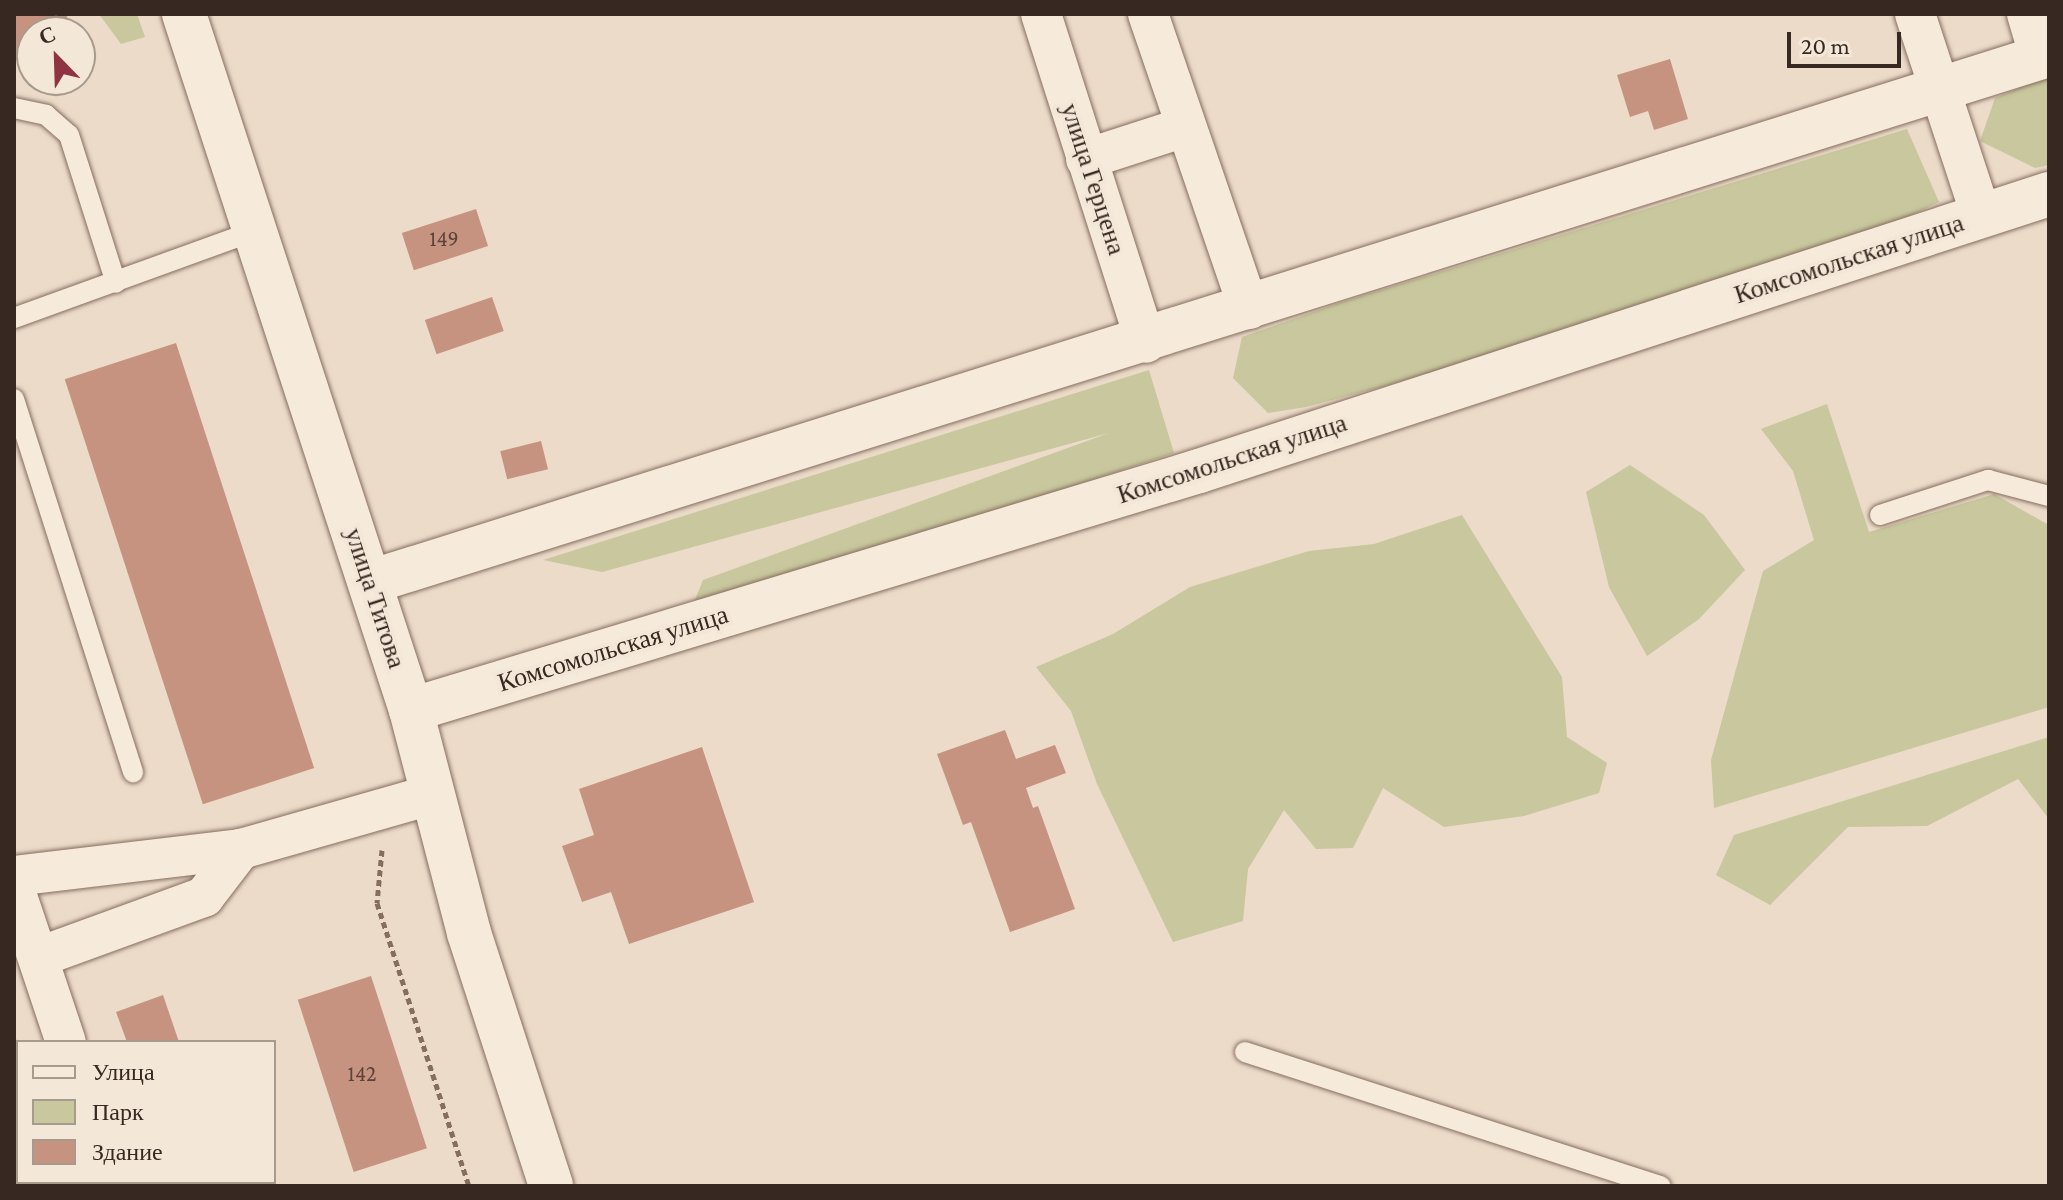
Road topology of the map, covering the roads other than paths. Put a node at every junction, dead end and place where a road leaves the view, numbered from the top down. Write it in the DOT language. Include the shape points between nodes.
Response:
graph roads {
  1 [pos="184,14"];
  2 [pos="1041,14"];
  3 [pos="1148,14"];
  4 [pos="1915,14"];
  5 [pos="2027,14"];
  6 [pos="2045,56"];
  7 [pos="1940,89"];
  8 [pos="14,108"];
  9 [pos="1185,127"];
  10 [pos="1086,159"];
  11 [pos="2049,194"];
  12 [pos="1981,215"];
  13 [pos="252,232"];
  14 [pos="116,283"];
  15 [pos="1249,309"];
  16 [pos="14,318"];
  17 [pos="1146,343"];
  18 [pos="14,399"];
  19 [pos="2049,496"];
  20 [pos="1880,515"];
  21 [pos="370,582"];
  22 [pos="411,710"];
  23 [pos="133,773"];
  24 [pos="431,795"];
  25 [pos="241,849"];
  26 [pos="14,876"];
  27 [pos="14,887"];
  28 [pos="39,957"];
  29 [pos="65,1040"];
  30 [pos="1245,1052"];
  31 [pos="551,1186"];
  32 [pos="1661,1186"];
  1 -- 13 [label="street, улица Титова"];
  2 -- 10 [label="street, улица Герцена"];
  3 -- 9 [label="street"];
  4 -- 7 [label="street"];
  5 -- 6 [label="street"];
  6 -- 7 [label="street"];
  7 -- 12 [label="street"];
  7 -- 15 [label="street"];
  8 -- 14 [label="lane" via="46,115 69,135"];
  9 -- 10 [label="street"];
  9 -- 15 [label="street"];
  10 -- 17 [label="street, улица Герцена"];
  11 -- 12 [label="street, Комсомольская улица"];
  12 -- 22 [label="street, Комсомольская улица" via="1199,471"];
  13 -- 14 [label="lane"];
  13 -- 21 [label="street, улица Титова"];
  14 -- 16 [label="lane"];
  15 -- 17 [label="street"];
  17 -- 21 [label="street"];
  18 -- 23 [label="lane"];
  19 -- 20 [label="lane" via="1988,480"];
  21 -- 22 [label="street, улица Титова"];
  22 -- 24 [label="street, улица Титова"];
  24 -- 25 [label="street"];
  24 -- 31 [label="street, улица Титова"];
  25 -- 26 [label="street"];
  25 -- 28 [label="street" via="204,897"];
  27 -- 28 [label="street"];
  28 -- 29 [label="street"];
  30 -- 32 [label="lane"];
}
